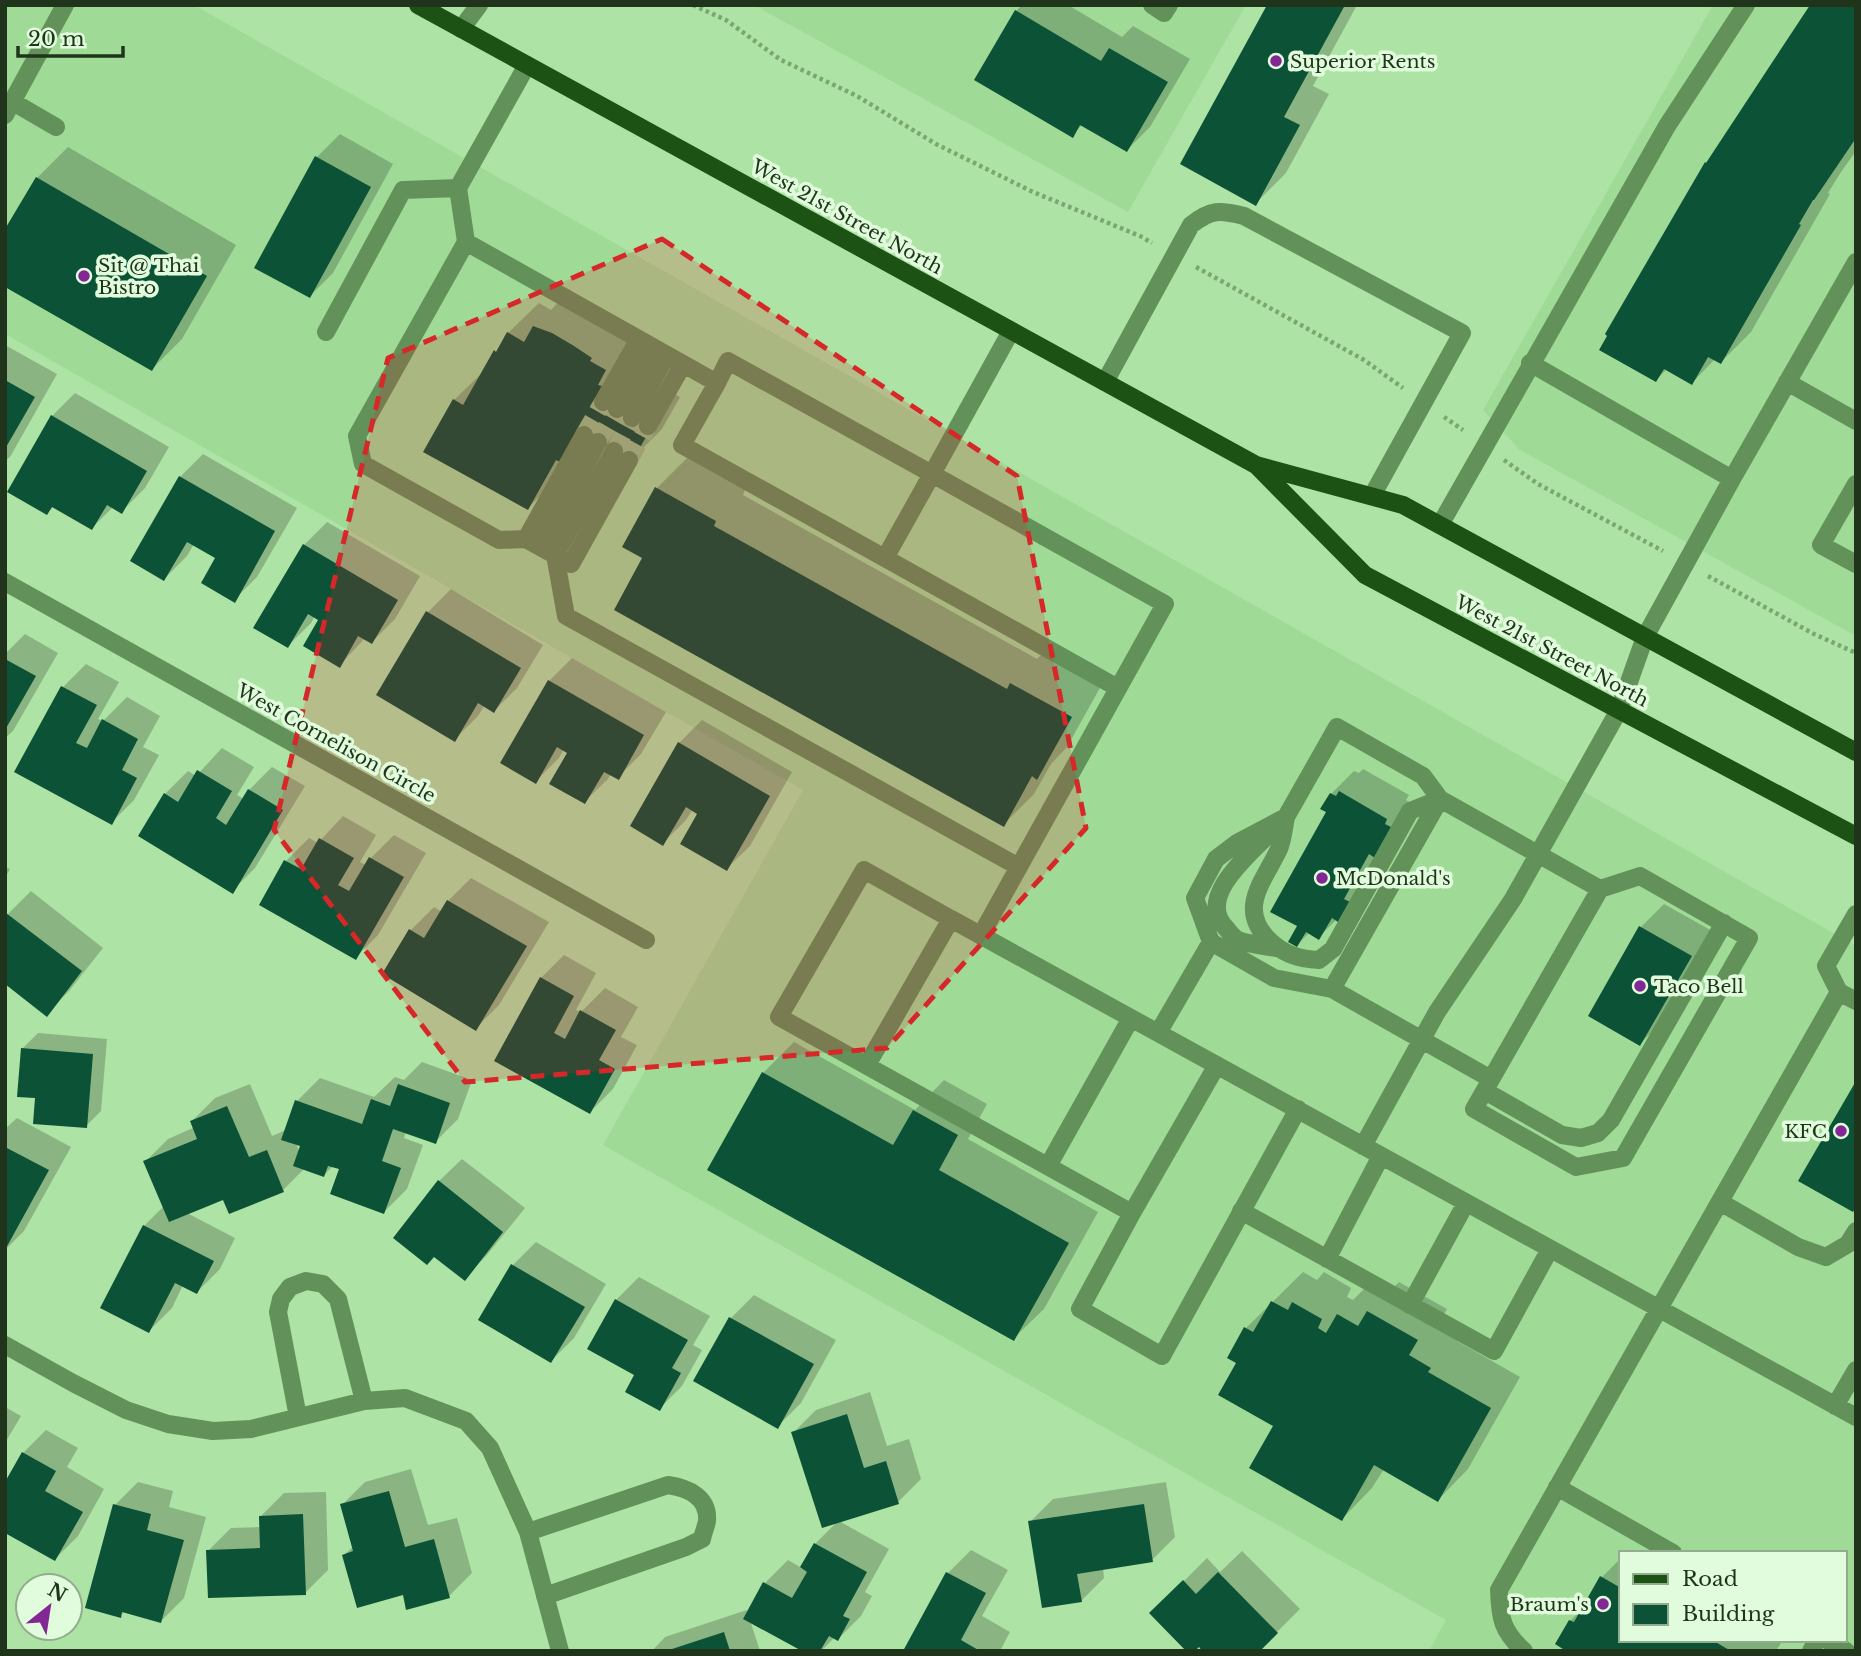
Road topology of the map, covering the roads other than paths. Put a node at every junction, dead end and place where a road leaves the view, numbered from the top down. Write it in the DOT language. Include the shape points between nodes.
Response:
graph roads {
  1 [pos="65,5"];
  2 [pos="418,5"];
  3 [pos="467,5"];
  4 [pos="479,5"];
  5 [pos="1152,5"];
  6 [pos="1169,5"];
  7 [pos="1745,5"];
  8 [pos="461,29"];
  9 [pos="527,65"];
  10 [pos="9,108"];
  11 [pos="56,127"];
  12 [pos="458,188"];
  13 [pos="466,242"];
  14 [pos="1856,262"];
  15 [pos="1011,331"];
  16 [pos="326,332"];
  17 [pos="660,351"];
  18 [pos="1530,363"];
  19 [pos="1105,382"];
  20 [pos="1787,382"];
  21 [pos="717,383"];
  22 [pos="1856,421"];
  23 [pos="1256,465"];
  24 [pos="932,474"];
  25 [pos="1732,478"];
  26 [pos="1856,484"];
  27 [pos="1372,496"];
  28 [pos="1440,525"];
  29 [pos="541,547"];
  30 [pos="885,558"];
  31 [pos="1856,565"];
  32 [pos="5,582"];
  33 [pos="1646,638"];
  34 [pos="1118,688"];
  35 [pos="1619,710"];
  36 [pos="1856,752"];
  37 [pos="1440,799"];
  38 [pos="1286,817"];
  39 [pos="1856,836"];
  40 [pos="1538,854"];
  41 [pos="1019,867"];
  42 [pos="1600,889"];
  43 [pos="1856,914"];
  44 [pos="951,919"];
  45 [pos="1724,923"];
  46 [pos="981,935"];
  47 [pos="646,940"];
  48 [pos="1211,942"];
  49 [pos="1278,948"];
  50 [pos="1332,989"];
  51 [pos="1839,992"];
  52 [pos="1856,1001"];
  53 [pos="1131,1018"];
  54 [pos="1158,1033"];
  55 [pos="1422,1040"];
  56 [pos="867,1065"];
  57 [pos="1217,1065"];
  58 [pos="1488,1085"];
  59 [pos="1298,1110"];
  60 [pos="1363,1146"];
  61 [pos="1381,1156"];
  62 [pos="1048,1166"];
  63 [pos="1720,1202"];
  64 [pos="1466,1203"];
  65 [pos="1241,1211"];
  66 [pos="1132,1213"];
  67 [pos="1856,1231"];
  68 [pos="1550,1249"];
  69 [pos="1327,1259"];
  70 [pos="1410,1305"];
  71 [pos="1659,1309"];
  72 [pos="5,1345"];
  73 [pos="1856,1370"];
  74 [pos="364,1401"];
  75 [pos="1835,1406"];
  76 [pos="298,1416"];
  77 [pos="1856,1417"];
  78 [pos="1558,1487"];
  79 [pos="528,1532"];
  80 [pos="1670,1551"];
  81 [pos="545,1596"];
  82 [pos="1830,1642"];
  83 [pos="560,1651"];
  84 [pos="1524,1651"];
  85 [pos="1846,1651"];
  1 -- 10 [label="street"];
  2 -- 8 [label="main road, West 21st Street North"];
  3 -- 8 [label="street"];
  4 -- 8 [label="street"];
  5 -- 6 [label="street" via="1164,13"];
  7 -- 18 [label="street" via="1667,126"];
  8 -- 9 [label="main road, West 21st Street North"];
  9 -- 12 [label="street"];
  9 -- 15 [label="main road, West 21st Street North"];
  10 -- 11 [label="street"];
  12 -- 13 [label="street"];
  12 -- 16 [label="street" via="403,190"];
  13 -- 17 [label="street"];
  13 -- 29 [label="street" via="357,436 363,464 499,540"];
  14 -- 20 [label="street"];
  15 -- 19 [label="main road, West 21st Street North"];
  15 -- 24 [label="street"];
  17 -- 17 [label="street" via="625,414"];
  17 -- 21 [label="street"];
  18 -- 25 [label="street"];
  18 -- 28 [label="street"];
  19 -- 23 [label="main road, West 21st Street North"];
  19 -- 27 [label="street" via="1191,225 1205,214 1224,211 1244,216 1462,332"];
  20 -- 22 [label="street"];
  20 -- 25 [label="street"];
  21 -- 24 [label="street" via="729,361"];
  21 -- 30 [label="street" via="682,445"];
  23 -- 27 [label="main road, West 21st Street North"];
  23 -- 35 [label="main road, West 21st Street North" via="1365,575"];
  24 -- 30 [label="street"];
  24 -- 34 [label="street" via="1165,604"];
  25 -- 33 [label="street"];
  26 -- 31 [label="street" via="1821,545"];
  27 -- 28 [label="main road, West 21st Street North" via="1404,505"];
  28 -- 33 [label="main road, West 21st Street North"];
  29 -- 29 [label="street" via="606,447 570,564"];
  29 -- 41 [label="street" via="566,615"];
  30 -- 34 [label="street"];
  32 -- 47 [label="street, West Cornelison Circle"];
  33 -- 35 [label="street"];
  33 -- 36 [label="main road, West 21st Street North"];
  34 -- 41 [label="street"];
  35 -- 39 [label="main road, West 21st Street North"];
  35 -- 40 [label="street"];
  37 -- 38 [label="street" via="1423,776 1337,727"];
  37 -- 40 [label="street"];
  37 -- 49 [label="street" via="1410,811 1333,949 1320,960 1299,959"];
  37 -- 50 [label="street"];
  38 -- 48 [label="street" via="1216,859 1195,898"];
  38 -- 49 [label="street" via="1280,846 1258,886 1253,912 1260,931"];
  38 -- 49 [label="street" via="1231,874 1216,908 1222,924 1237,940"];
  40 -- 42 [label="street"];
  40 -- 55 [label="street"];
  41 -- 46 [label="street"];
  42 -- 45 [label="street" via="1640,876"];
  42 -- 58 [label="street"];
  43 -- 51 [label="street" via="1826,967"];
  44 -- 46 [label="street"];
  44 -- 56 [label="street"];
  44 -- 56 [label="street" via="863,870 779,1017"];
  45 -- 58 [label="street" via="1611,1119 1598,1133 1581,1138 1562,1135"];
  45 -- 58 [label="street" via="1749,938 1623,1158 1576,1167 1474,1109"];
  46 -- 53 [label="street"];
  48 -- 50 [label="street" via="1274,978"];
  48 -- 54 [label="street"];
  50 -- 55 [label="street"];
  51 -- 52 [label="street"];
  51 -- 63 [label="street"];
  53 -- 54 [label="street"];
  53 -- 62 [label="street"];
  54 -- 57 [label="street"];
  55 -- 58 [label="street"];
  55 -- 60 [label="street"];
  56 -- 62 [label="street"];
  57 -- 59 [label="street"];
  57 -- 66 [label="street"];
  59 -- 60 [label="street"];
  59 -- 65 [label="street"];
  60 -- 61 [label="street"];
  61 -- 64 [label="street"];
  61 -- 69 [label="street"];
  62 -- 66 [label="street"];
  63 -- 67 [label="street" via="1798,1247 1826,1257 1848,1244"];
  63 -- 71 [label="street"];
  64 -- 68 [label="street"];
  64 -- 70 [label="street"];
  65 -- 66 [label="street" via="1162,1356 1080,1309"];
  65 -- 69 [label="street"];
  68 -- 70 [label="street" via="1494,1351"];
  68 -- 71 [label="street"];
  69 -- 70 [label="street"];
  71 -- 75 [label="street"];
  71 -- 78 [label="street"];
  72 -- 76 [label="street" via="127,1410 167,1424 213,1431 251,1429"];
  73 -- 75 [label="street"];
  74 -- 76 [label="street"];
  74 -- 76 [label="street" via="338,1299 323,1284 306,1281 290,1287 278,1312"];
  74 -- 79 [label="street" via="405,1398 466,1421 490,1448"];
  75 -- 77 [label="street"];
  78 -- 80 [label="street"];
  78 -- 84 [label="street" via="1499,1590 1500,1616 1511,1639"];
  79 -- 81 [label="street"];
  79 -- 81 [label="street" via="668,1485 697,1495 706,1510 702,1539 686,1548"];
  81 -- 83 [label="street"];
  82 -- 85 [label="street"];
}
